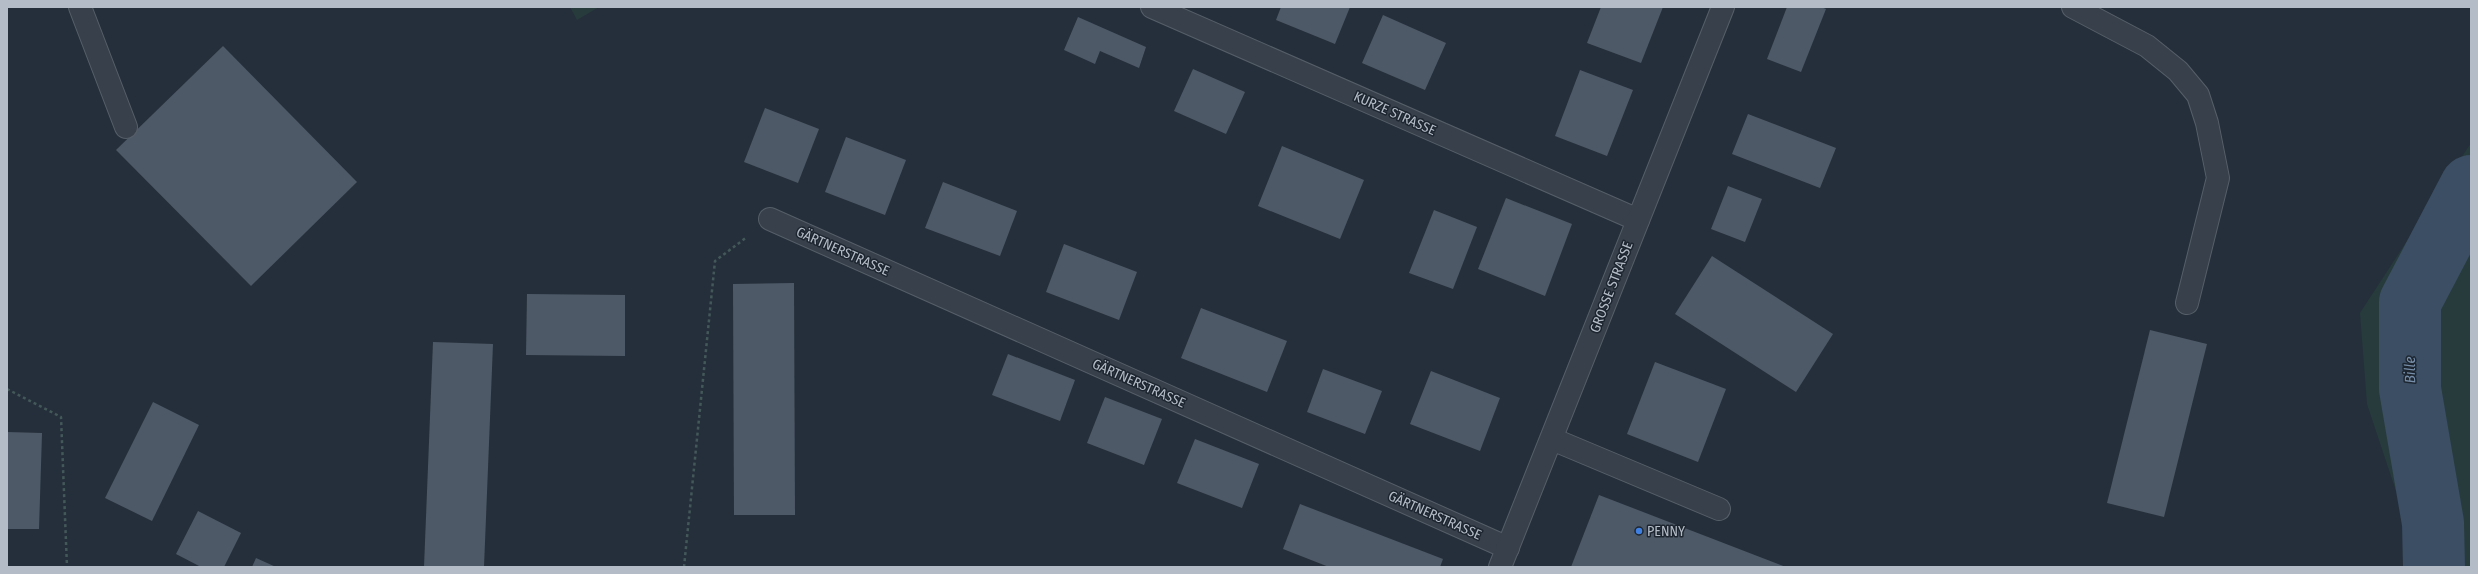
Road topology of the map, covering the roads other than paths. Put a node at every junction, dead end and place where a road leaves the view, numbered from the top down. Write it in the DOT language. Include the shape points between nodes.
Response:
graph roads {
  1 [pos="80,7"];
  2 [pos="1152,7"];
  3 [pos="1723,7"];
  4 [pos="2073,7"];
  5 [pos="126,127"];
  6 [pos="770,219"];
  7 [pos="1638,220"];
  8 [pos="2187,303"];
  9 [pos="1552,439"];
  10 [pos="1719,508"];
  11 [pos="1504,557"];
  1 -- 5 [label="street"];
  2 -- 7 [label="street, KURZE STRASSE"];
  3 -- 7 [label="street, GROSSE STRASSE"];
  4 -- 8 [label="street" via="2147,46 2178,70 2198,95 2207,123 2218,178"];
  6 -- 11 [label="street, GÄRTNERSTRASSE"];
  7 -- 9 [label="street, GROSSE STRASSE"];
  9 -- 10 [label="street"];
  9 -- 11 [label="street, GROSSE STRASSE"];
}
